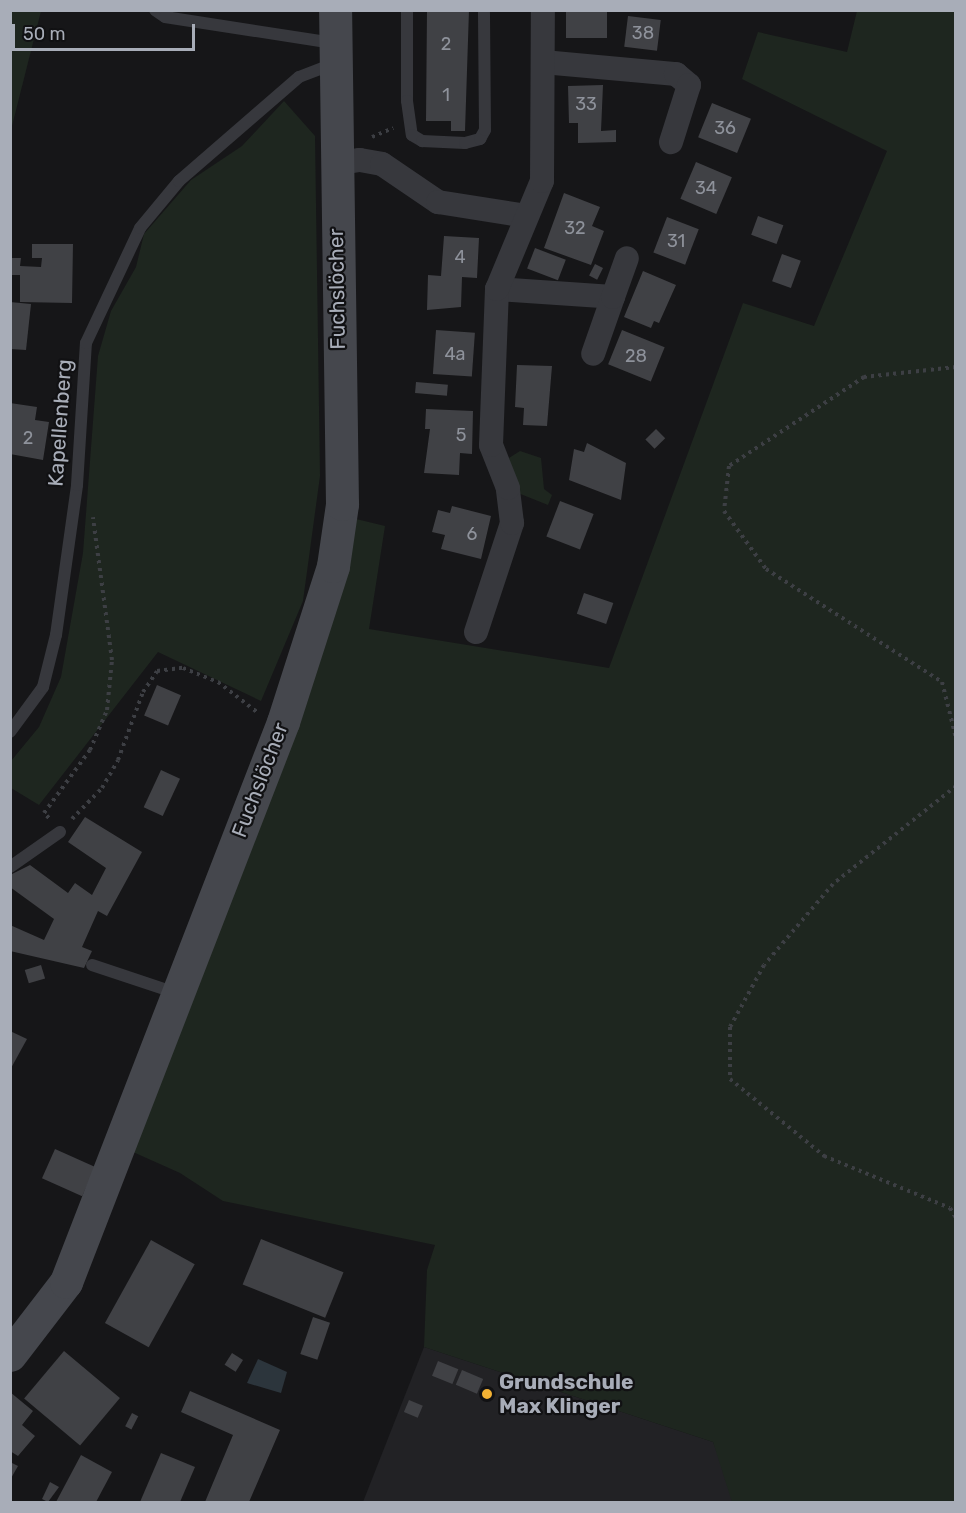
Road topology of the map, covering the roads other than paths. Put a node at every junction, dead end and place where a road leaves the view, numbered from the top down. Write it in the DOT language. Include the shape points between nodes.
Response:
graph roads {
  1 [pos="155,10"];
  2 [pos="334,10"];
  3 [pos="407,10"];
  4 [pos="484,10"];
  5 [pos="543,10"];
  6 [pos="334,54"];
  7 [pos="543,62"];
  8 [pos="671,142"];
  9 [pos="334,154"];
  10 [pos="526,216"];
  11 [pos="627,258"];
  12 [pos="497,288"];
  13 [pos="613,297"];
  14 [pos="593,354"];
  15 [pos="476,632"];
  16 [pos="10,732"];
  17 [pos="60,832"];
  18 [pos="10,867"];
  19 [pos="92,965"];
  20 [pos="178,993"];
  21 [pos="10,1355"];
  1 -- 6 [label="lane" via="165,17"];
  2 -- 6 [label="street, Fuchslöcher"];
  3 -- 4 [label="lane" via="408,119 412,135 422,141 480,139 484,130"];
  5 -- 7 [label="street"];
  6 -- 9 [label="street, Fuchslöcher"];
  6 -- 16 [label="lane, Kapellenberg" via="299,77 179,181 140,228 86,343 77,485 56,635 43,687"];
  7 -- 8 [label="street" via="676,74 689,85"];
  7 -- 10 [label="street" via="542,180"];
  9 -- 10 [label="street" via="382,164 438,202"];
  9 -- 20 [label="street, Fuchslöcher" via="342,504 333,566 283,722"];
  10 -- 12 [label="street"];
  11 -- 13 [label="street"];
  12 -- 13 [label="street"];
  12 -- 15 [label="street" via="491,445 508,488 512,523"];
  13 -- 14 [label="street"];
  17 -- 18 [label="lane"];
  19 -- 20 [label="lane"];
  20 -- 21 [label="street, Fuchslöcher" via="66,1282"];
}
